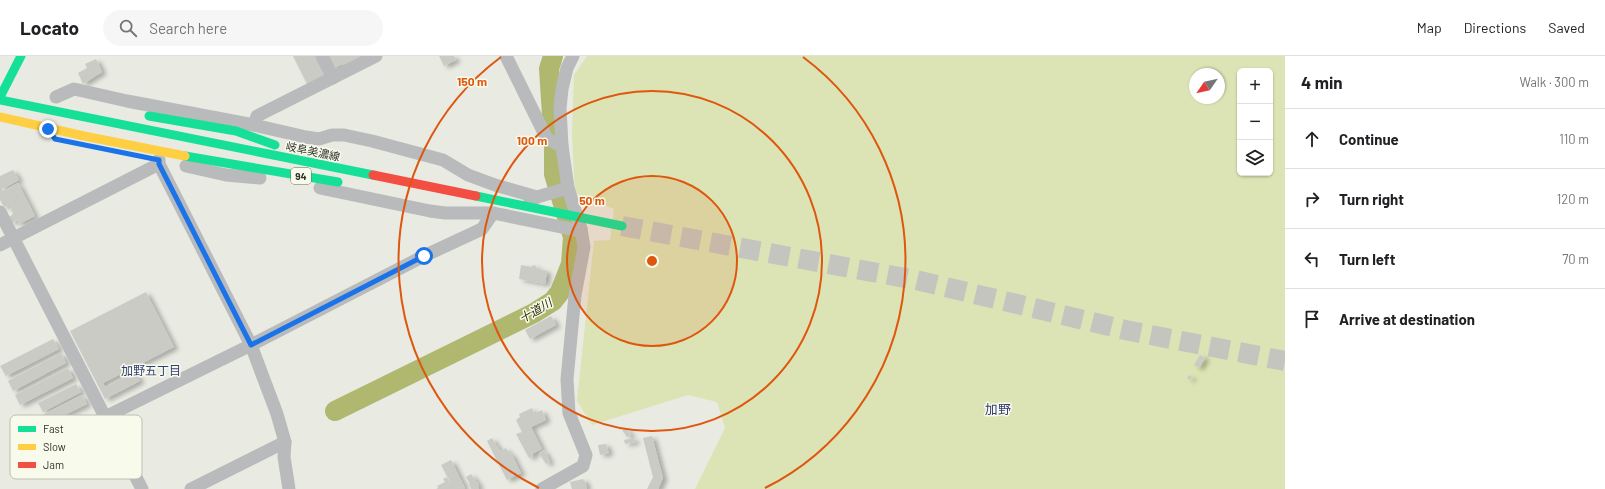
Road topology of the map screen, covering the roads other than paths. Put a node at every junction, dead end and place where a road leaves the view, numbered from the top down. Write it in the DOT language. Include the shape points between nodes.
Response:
graph roads {
  1 [pos="21,56"];
  2 [pos="322,56"];
  3 [pos="376,56"];
  4 [pos="506,56"];
  5 [pos="573,56"];
  6 [pos="332,78"];
  7 [pos="6,87"];
  8 [pos="53,96"];
  9 [pos="0,98"];
  10 [pos="72,100"];
  11 [pos="140,114"];
  12 [pos="0,117"];
  13 [pos="254,125"];
  14 [pos="48,129"];
  15 [pos="558,144"];
  16 [pos="159,162"];
  17 [pos="353,172"];
  18 [pos="348,183"];
  19 [pos="562,190"];
  20 [pos="425,195"];
  21 [pos="537,197"];
  22 [pos="485,198"];
  23 [pos="0,212"];
  24 [pos="498,214"];
  25 [pos="618,225"];
  26 [pos="581,229"];
  27 [pos="14,238"];
  28 [pos="0,245"];
  29 [pos="251,345"];
  30 [pos="104,415"];
  31 [pos="109,415"];
  32 [pos="285,442"];
  33 [pos="137,479"];
  34 [pos="561,485"];
  35 [pos="142,489"];
  36 [pos="191,489"];
  37 [pos="289,489"];
  38 [pos="542,489"];
  1 -- 7 [label="main road"];
  2 -- 6 [label="street"];
  3 -- 6 [label="street"];
  4 -- 15 [label="street" via="547,139"];
  5 -- 15 [label="street" via="562,89"];
  6 -- 13 [label="street" via="257,116"];
  7 -- 9 [label="main road"];
  8 -- 10 [label="main road"];
  8 -- 13 [label="street" via="74,89"];
  9 -- 17 [label="main road, 岐阜美濃線 / 94"];
  11 -- 17 [label="main road, 94" via="236,131"];
  12 -- 14 [label="main road, 94"];
  13 -- 21 [label="street" via="318,139 332,135 372,141 443,160 468,175"];
  14 -- 16 [label="street" via="55,139"];
  14 -- 18 [label="main road, 94" via="208,161"];
  15 -- 19 [label="street"];
  16 -- 24 [label="street" via="226,175 326,189 430,211"];
  16 -- 27 [label="street"];
  16 -- 29 [label="street"];
  17 -- 22 [label="main road, 岐阜美濃線 / 94"];
  19 -- 21 [label="street"];
  19 -- 26 [label="street"];
  20 -- 22 [label="main road, 94"];
  21 -- 24 [label="street"];
  22 -- 25 [label="main road, 岐阜美濃線 / 94"];
  23 -- 27 [label="street"];
  24 -- 26 [label="street"];
  24 -- 29 [label="street" via="482,228"];
  26 -- 34 [label="street" via="584,247 575,295 567,379 569,412 586,455 583,466"];
  27 -- 28 [label="street"];
  27 -- 30 [label="street"];
  29 -- 31 [label="street"];
  29 -- 32 [label="street"];
  32 -- 36 [label="street"];
  32 -- 37 [label="street" via="284,456"];
  33 -- 35 [label="street"];
  34 -- 38 [label="street"];
}
